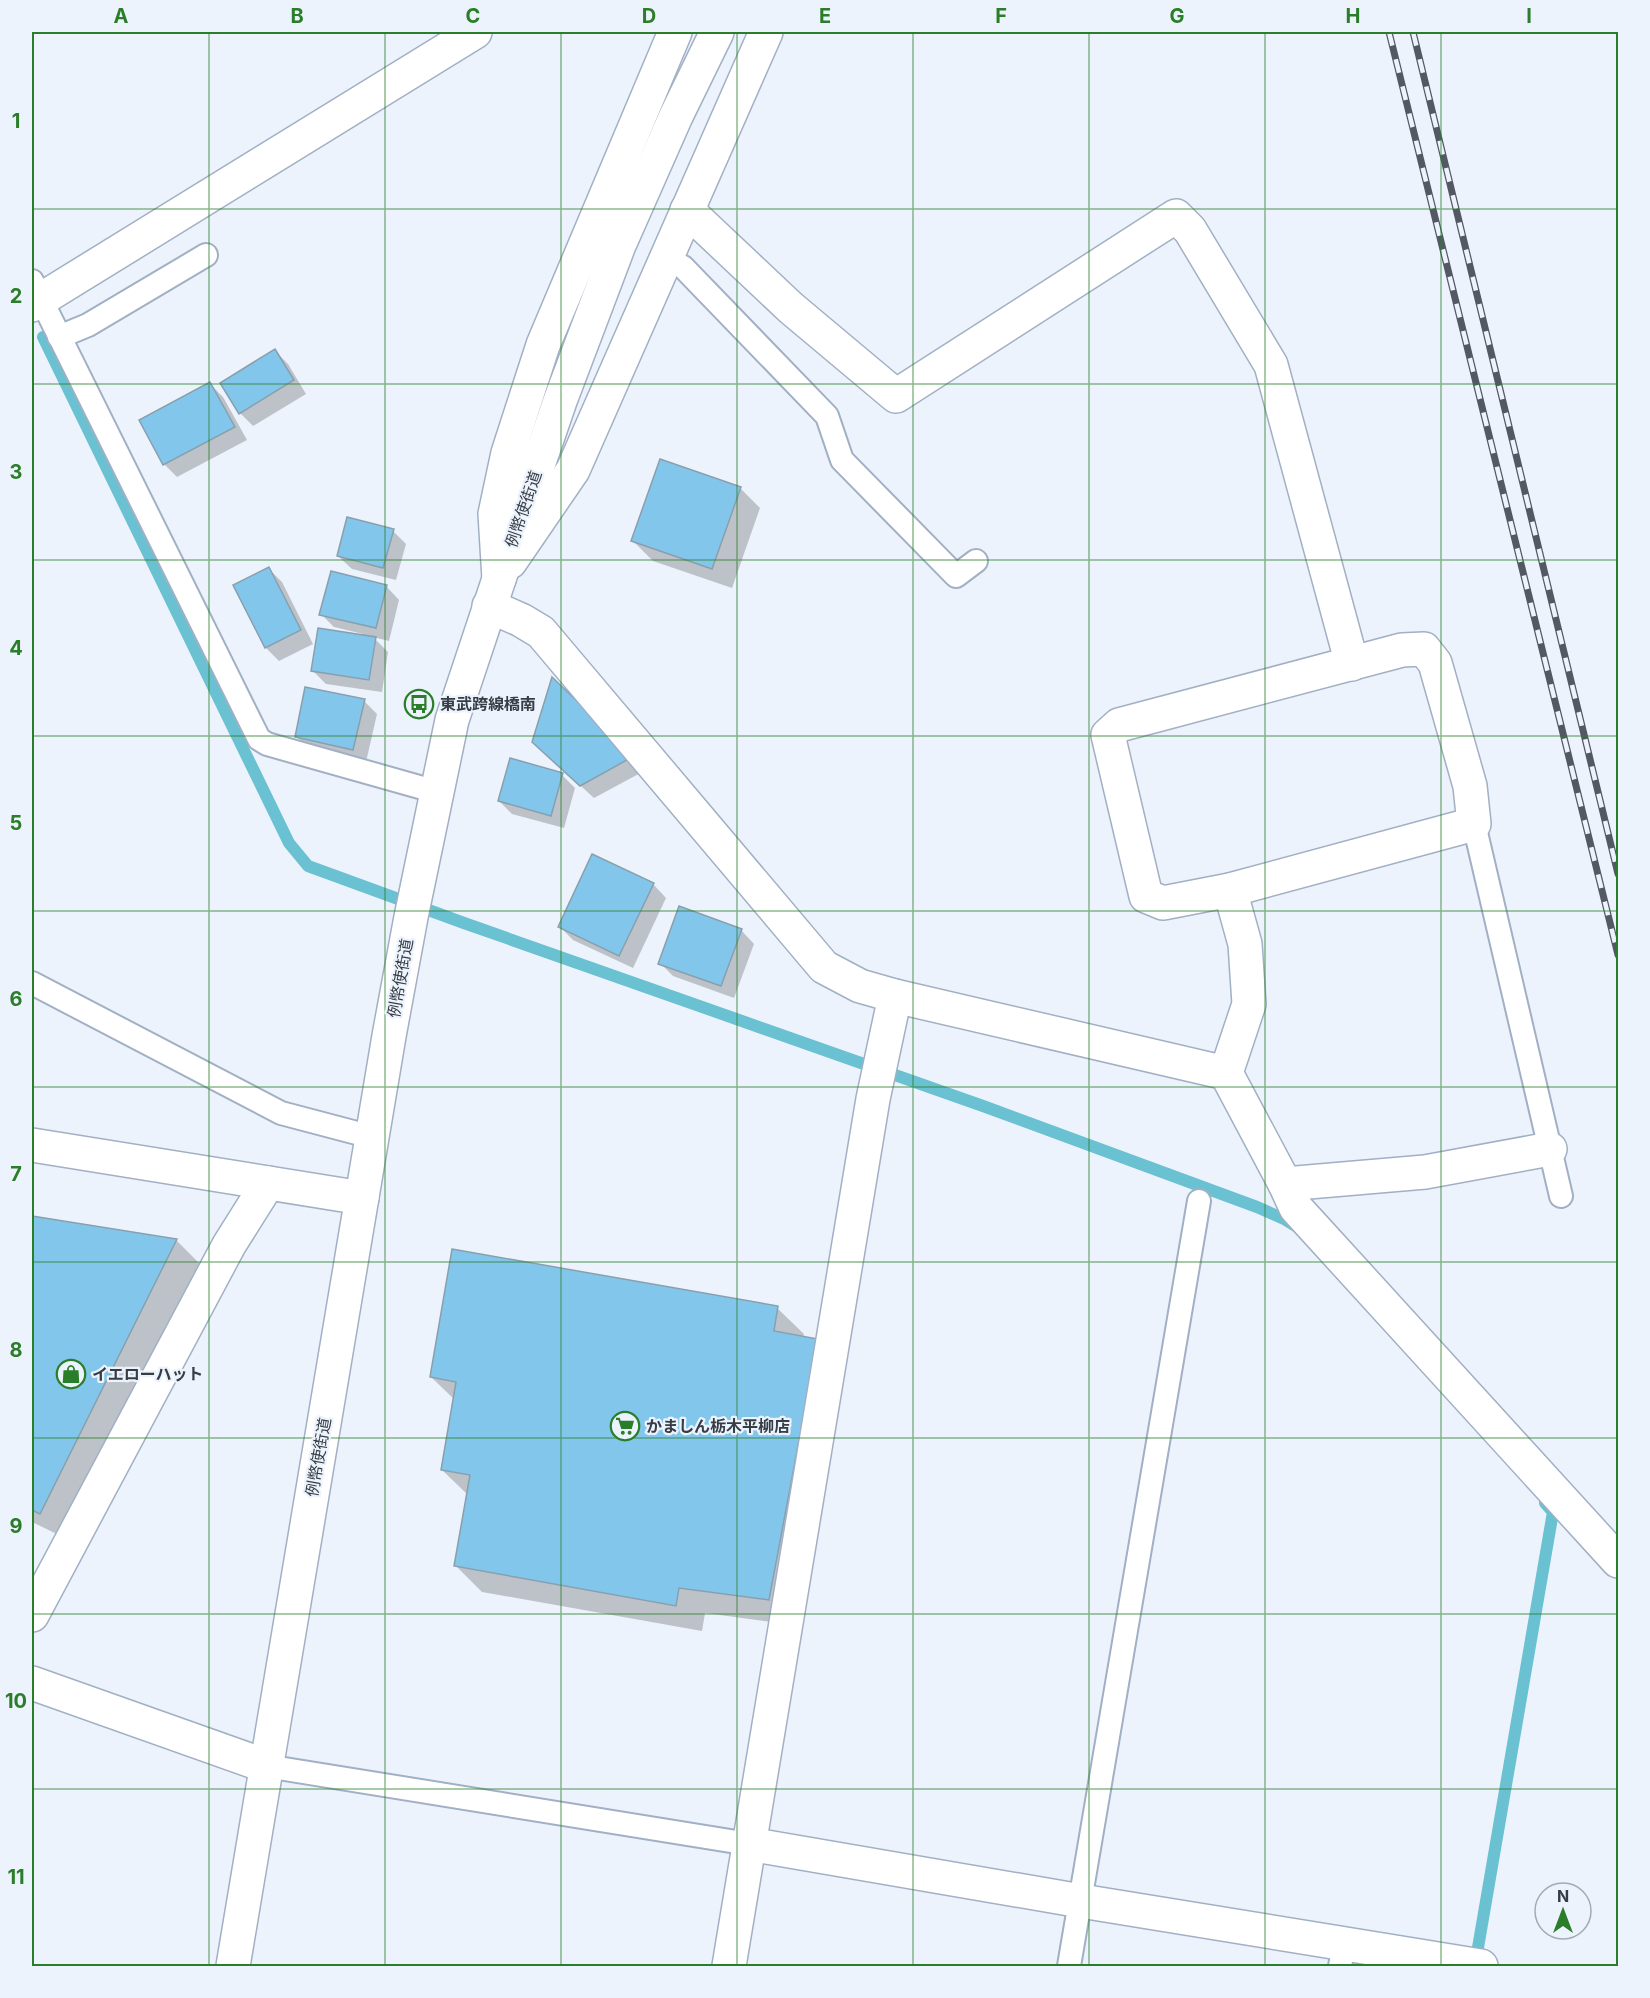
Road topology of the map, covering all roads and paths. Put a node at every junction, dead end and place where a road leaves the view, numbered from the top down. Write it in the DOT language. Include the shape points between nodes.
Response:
graph roads {
  1 [pos="475,32"];
  2 [pos="675,32"];
  3 [pos="717,32"];
  4 [pos="766,32"];
  5 [pos="687,210"];
  6 [pos="206,255"];
  7 [pos="666,258"];
  8 [pos="35,296"];
  9 [pos="59,337"];
  10 [pos="976,561"];
  11 [pos="494,593"];
  12 [pos="1352,664"];
  13 [pos="437,792"];
  14 [pos="1474,824"];
  15 [pos="1230,890"];
  16 [pos="32,983"];
  17 [pos="895,996"];
  18 [pos="1226,1073"];
  19 [pos="372,1137"];
  20 [pos="32,1144"];
  21 [pos="1550,1149"];
  22 [pos="268,1183"];
  23 [pos="1285,1184"];
  24 [pos="1561,1197"];
  25 [pos="362,1198"];
  26 [pos="1199,1201"];
  27 [pos="1618,1561"];
  28 [pos="32,1615"];
  29 [pos="32,1683"];
  30 [pos="266,1766"];
  31 [pos="749,1844"];
  32 [pos="1081,1901"];
  33 [pos="1342,1955"];
  34 [pos="233,1966"];
  35 [pos="729,1966"];
  36 [pos="1069,1966"];
  37 [pos="1481,1966"];
  1 -- 8 [label="street"];
  2 -- 11 [label="street" via="543,345 508,453 495,514"];
  3 -- 11 [label="street, 例幣使街道" via="619,246"];
  4 -- 5 [label="street"];
  5 -- 7 [label="street"];
  5 -- 12 [label="street" via="791,308 896,396 1176,216 1190,230 1271,365"];
  6 -- 9 [label="lane" via="88,325"];
  7 -- 10 [label="lane" via="683,267 827,416 842,460 956,576"];
  7 -- 11 [label="street" via="573,470"];
  8 -- 9 [label="lane"];
  9 -- 13 [label="lane" via="259,740"];
  11 -- 13 [label="street, 例幣使街道" via="452,720"];
  11 -- 17 [label="street" via="521,620 541,632 824,967 860,986"];
  12 -- 14 [label="street" via="1402,650 1424,649 1435,663 1470,786"];
  12 -- 15 [label="street" via="1119,725 1108,735 1146,896 1163,903"];
  13 -- 19 [label="street, 例幣使街道"];
  14 -- 15 [label="street"];
  14 -- 21 [label="lane"];
  15 -- 18 [label="street" via="1245,944 1249,1004"];
  16 -- 19 [label="lane" via="281,1113"];
  17 -- 18 [label="street"];
  17 -- 31 [label="street" via="871,1110"];
  18 -- 23 [label="street"];
  19 -- 25 [label="street, 例幣使街道"];
  20 -- 22 [label="street"];
  21 -- 23 [label="street" via="1425,1172"];
  21 -- 24 [label="lane"];
  22 -- 25 [label="street"];
  22 -- 28 [label="street" via="229,1245"];
  23 -- 27 [label="street" via="1296,1208"];
  25 -- 30 [label="street, 例幣使街道"];
  26 -- 32 [label="lane"];
  29 -- 30 [label="street"];
  30 -- 31 [label="lane"];
  30 -- 34 [label="street, 例幣使街道"];
  31 -- 32 [label="street"];
  31 -- 35 [label="street"];
  32 -- 33 [label="street"];
  32 -- 36 [label="lane"];
  33 -- 37 [label="street"];
}
